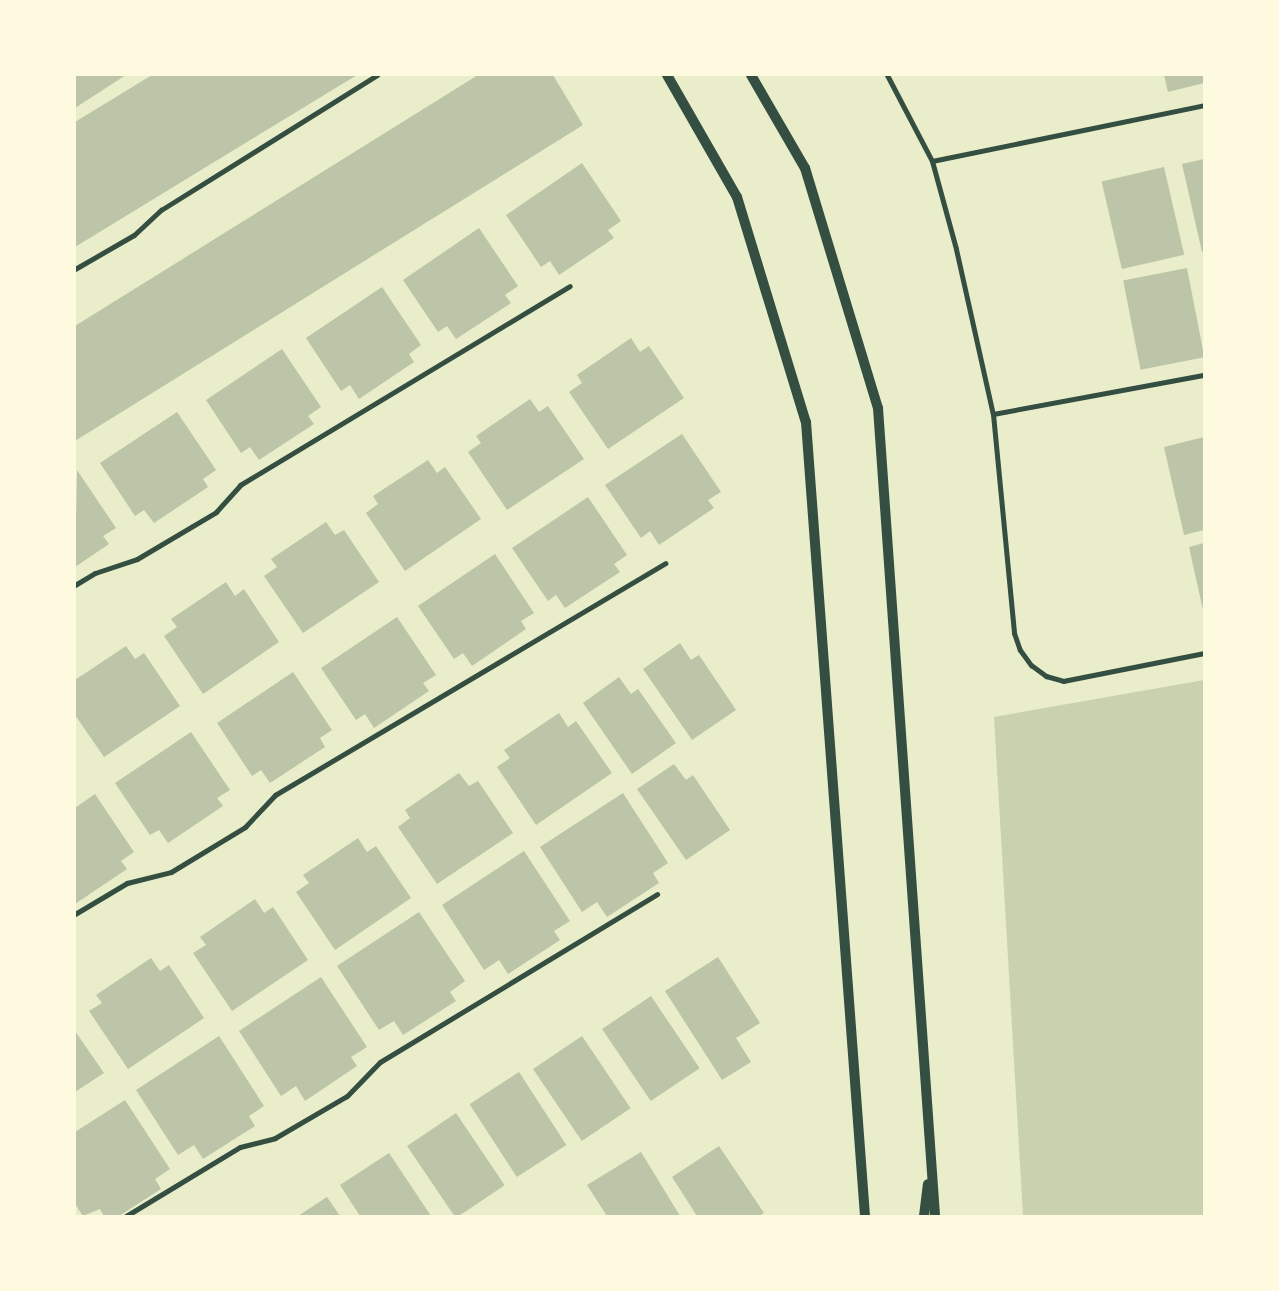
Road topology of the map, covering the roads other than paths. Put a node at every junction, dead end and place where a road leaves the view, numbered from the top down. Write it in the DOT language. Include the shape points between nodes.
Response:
graph roads {
  1 [pos="377,75"];
  2 [pos="666,75"];
  3 [pos="751,75"];
  4 [pos="887,75"];
  5 [pos="1204,105"];
  6 [pos="932,160"];
  7 [pos="75,269"];
  8 [pos="570,286"];
  9 [pos="1204,375"];
  10 [pos="993,414"];
  11 [pos="665,563"];
  12 [pos="75,585"];
  13 [pos="1204,654"];
  14 [pos="657,894"];
  15 [pos="75,914"];
  16 [pos="930,1166"];
  17 [pos="126,1216"];
  18 [pos="865,1216"];
  19 [pos="924,1216"];
  20 [pos="935,1216"];
  1 -- 7 [label="street" via="161,210 134,235"];
  2 -- 18 [label="main road" via="737,197 806,422"];
  3 -- 16 [label="main road" via="804,168 878,408"];
  4 -- 6 [label="street"];
  5 -- 6 [label="street"];
  6 -- 10 [label="street"];
  8 -- 12 [label="street" via="240,485 216,512 137,560 95,573"];
  9 -- 10 [label="street"];
  10 -- 13 [label="street" via="1014,633 1020,650 1031,665 1046,676 1063,681"];
  11 -- 15 [label="street" via="275,794 244,826 171,872 126,883"];
  14 -- 17 [label="street" via="380,1062 348,1096 275,1138 240,1147"];
  16 -- 19 [label="main road"];
  16 -- 20 [label="main road"];
}
